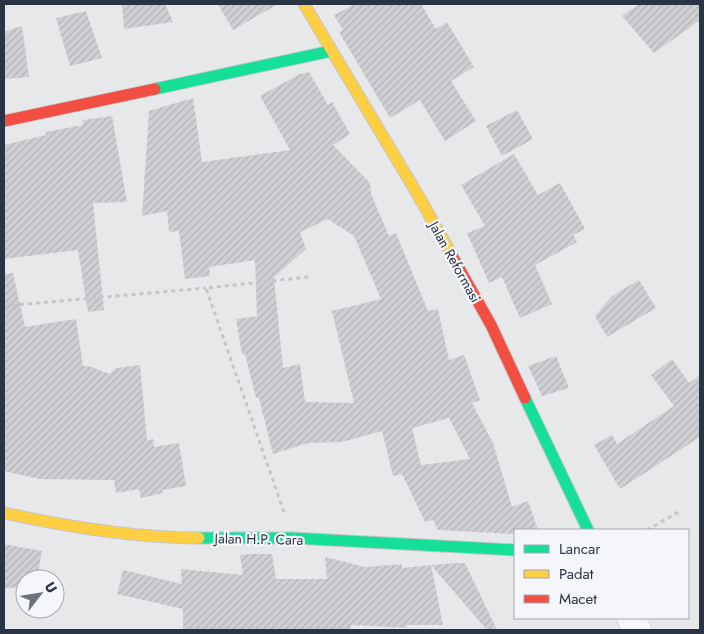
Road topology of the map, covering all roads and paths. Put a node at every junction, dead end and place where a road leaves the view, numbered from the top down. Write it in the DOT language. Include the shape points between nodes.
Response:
graph roads {
  1 [pos="304,4"];
  2 [pos="331,51"];
  3 [pos="4,121"];
  4 [pos="309,277"];
  5 [pos="206,288"];
  6 [pos="4,306"];
  7 [pos="682,510"];
  8 [pos="4,513"];
  9 [pos="588,529"];
  10 [pos="649,529"];
  11 [pos="293,538"];
  12 [pos="514,550"];
  1 -- 2 [label="street, Jalan Reformasi"];
  2 -- 3 [label="street"];
  2 -- 9 [label="street, Jalan Reformasi" via="418,195 491,325"];
  4 -- 5 [label="path"];
  5 -- 6 [label="path"];
  5 -- 11 [label="path"];
  7 -- 10 [label="path"];
  8 -- 11 [label="street, Jalan H.P. Cara" via="161,538"];
  11 -- 12 [label="street, Jalan H.P. Cara"];
}
